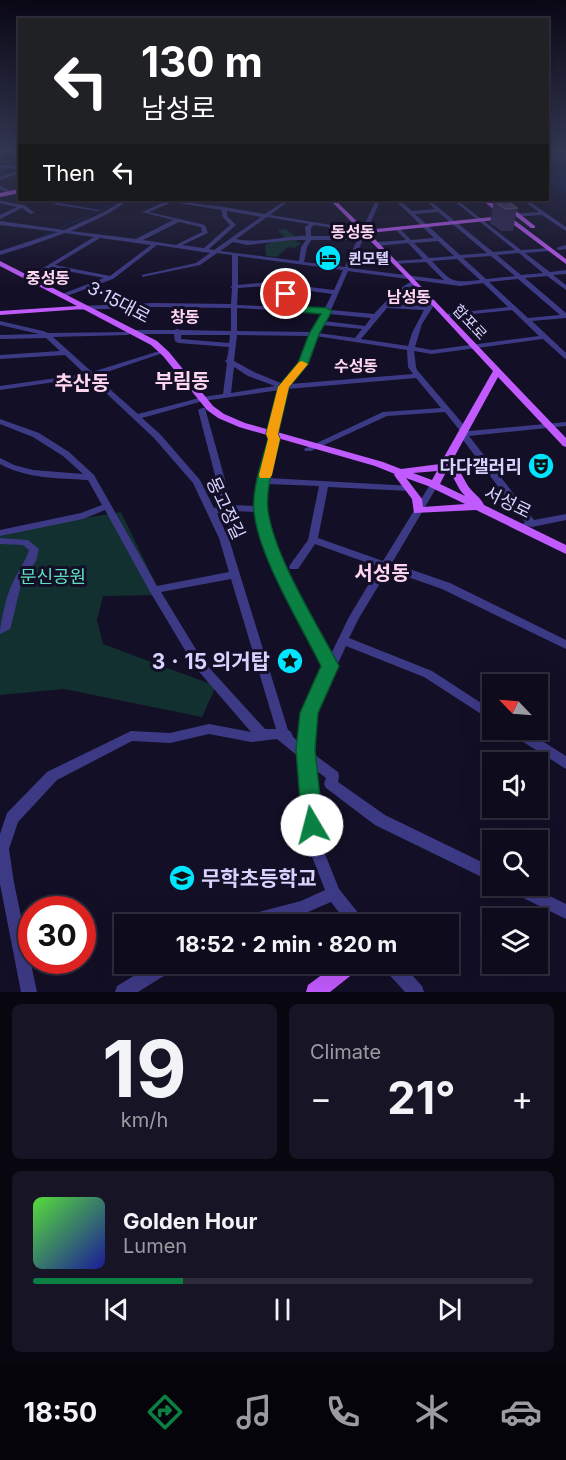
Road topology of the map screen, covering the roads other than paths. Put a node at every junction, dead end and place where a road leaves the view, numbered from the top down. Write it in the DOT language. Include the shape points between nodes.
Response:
graph roads {
  1 [pos="1,199"];
  2 [pos="50,201"];
  3 [pos="114,201"];
  4 [pos="125,201"];
  5 [pos="169,201"];
  6 [pos="177,201"];
  7 [pos="200,201"];
  8 [pos="286,201"];
  9 [pos="333,201"];
  10 [pos="375,201"];
  11 [pos="397,201"];
  12 [pos="428,201"];
  13 [pos="456,201"];
  14 [pos="486,201"];
  15 [pos="498,201"];
  16 [pos="526,201"];
  17 [pos="196,204"];
  18 [pos="22,206"];
  19 [pos="224,208"];
  20 [pos="98,210"];
  21 [pos="440,210"];
  22 [pos="32,213"];
  23 [pos="410,213"];
  24 [pos="544,213"];
  25 [pos="265,215"];
  26 [pos="519,215"];
  27 [pos="0,217"];
  28 [pos="508,217"];
  29 [pos="480,219"];
  30 [pos="178,220"];
  31 [pos="454,222"];
  32 [pos="0,223"];
  33 [pos="314,223"];
  34 [pos="14,225"];
  35 [pos="424,225"];
  36 [pos="397,228"];
  37 [pos="566,229"];
  38 [pos="0,230"];
  39 [pos="53,230"];
  40 [pos="62,231"];
  41 [pos="363,235"];
  42 [pos="99,236"];
  43 [pos="309,239"];
  44 [pos="438,239"];
  45 [pos="231,240"];
  46 [pos="137,241"];
  47 [pos="410,241"];
  48 [pos="157,243"];
  49 [pos="377,244"];
  50 [pos="176,246"];
  51 [pos="562,247"];
  52 [pos="0,248"];
  53 [pos="549,249"];
  54 [pos="205,250"];
  55 [pos="520,251"];
  56 [pos="216,252"];
  57 [pos="0,253"];
  58 [pos="566,253"];
  59 [pos="235,254"];
  60 [pos="493,255"];
  61 [pos="459,258"];
  62 [pos="429,261"];
  63 [pos="566,262"];
  64 [pos="301,263"];
  65 [pos="395,263"];
  66 [pos="0,265"];
  67 [pos="50,266"];
  68 [pos="346,269"];
  69 [pos="566,272"];
  70 [pos="549,275"];
  71 [pos="144,276"];
  72 [pos="30,278"];
  73 [pos="111,278"];
  74 [pos="520,278"];
  75 [pos="412,279"];
  76 [pos="448,282"];
  77 [pos="484,282"];
  78 [pos="233,287"];
  79 [pos="288,287"];
  80 [pos="566,288"];
  81 [pos="334,292"];
  82 [pos="64,295"];
  83 [pos="235,305"];
  84 [pos="430,305"];
  85 [pos="384,306"];
  86 [pos="85,308"];
  87 [pos="513,308"];
  88 [pos="291,309"];
  89 [pos="327,311"];
  90 [pos="0,314"];
  91 [pos="376,316"];
  92 [pos="446,316"];
  93 [pos="566,316"];
  94 [pos="527,320"];
  95 [pos="0,322"];
  96 [pos="320,323"];
  97 [pos="367,328"];
  98 [pos="177,331"];
  99 [pos="234,332"];
  100 [pos="132,333"];
  101 [pos="314,334"];
  102 [pos="48,336"];
  103 [pos="0,337"];
  104 [pos="544,337"];
  105 [pos="357,340"];
  106 [pos="233,345"];
  107 [pos="475,346"];
  108 [pos="410,348"];
  109 [pos="65,353"];
  110 [pos="158,353"];
  111 [pos="0,357"];
  112 [pos="566,357"];
  113 [pos="229,362"];
  114 [pos="497,371"];
  115 [pos="90,375"];
  116 [pos="420,376"];
  117 [pos="284,387"];
  118 [pos="0,388"];
  119 [pos="227,396"];
  120 [pos="199,400"];
  121 [pos="202,410"];
  122 [pos="447,410"];
  123 [pos="136,417"];
  124 [pos="0,421"];
  125 [pos="566,424"];
  126 [pos="550,427"];
  127 [pos="464,433"];
  128 [pos="273,436"];
  129 [pos="566,444"];
  130 [pos="312,447"];
  131 [pos="0,461"];
  132 [pos="448,462"];
  133 [pos="400,474"];
  134 [pos="91,477"];
  135 [pos="264,481"];
  136 [pos="324,484"];
  137 [pos="434,485"];
  138 [pos="409,488"];
  139 [pos="108,506"];
  140 [pos="481,507"];
  141 [pos="229,508"];
  142 [pos="261,509"];
  143 [pos="212,511"];
  144 [pos="418,511"];
  145 [pos="566,517"];
  146 [pos="526,525"];
  147 [pos="0,533"];
  148 [pos="224,538"];
  149 [pos="313,540"];
  150 [pos="0,541"];
  151 [pos="566,550"];
  152 [pos="386,565"];
  153 [pos="294,567"];
  154 [pos="236,575"];
  155 [pos="154,590"];
  156 [pos="0,630"];
  157 [pos="342,640"];
  158 [pos="566,645"];
  159 [pos="330,666"];
  160 [pos="482,709"];
  161 [pos="262,735"];
  162 [pos="530,740"];
  163 [pos="306,753"];
  164 [pos="566,763"];
  165 [pos="482,870"];
  166 [pos="334,894"];
  167 [pos="534,896"];
  168 [pos="566,912"];
  169 [pos="280,914"];
  170 [pos="349,914"];
  171 [pos="152,974"];
  172 [pos="339,974"];
  173 [pos="399,974"];
  174 [pos="30,992"];
  175 [pos="123,992"];
  176 [pos="315,992"];
  177 [pos="415,992"];
  1 -- 18 [label="street"];
  2 -- 20 [label="street"];
  3 -- 20 [label="street"];
  4 -- 40 [label="street"];
  5 -- 30 [label="street" via="144,212"];
  6 -- 17 [label="street"];
  7 -- 17 [label="street"];
  8 -- 25 [label="street"];
  9 -- 41 [label="main road, 합포로"];
  10 -- 41 [label="street"];
  11 -- 23 [label="street"];
  12 -- 21 [label="street"];
  13 -- 29 [label="street"];
  14 -- 28 [label="main road"];
  15 -- 26 [label="main road"];
  16 -- 24 [label="street"];
  17 -- 19 [label="street"];
  18 -- 22 [label="street"];
  18 -- 27 [label="street"];
  19 -- 25 [label="street"];
  19 -- 54 [label="street" via="233,225"];
  20 -- 39 [label="street"];
  21 -- 23 [label="street"];
  21 -- 31 [label="street"];
  23 -- 35 [label="street"];
  24 -- 26 [label="street"];
  24 -- 37 [label="street"];
  25 -- 33 [label="street"];
  25 -- 45 [label="street"];
  26 -- 28 [label="street"];
  26 -- 51 [label="main road"];
  28 -- 29 [label="main road"];
  28 -- 53 [label="main road"];
  29 -- 31 [label="main road"];
  29 -- 55 [label="street"];
  30 -- 46 [label="street"];
  30 -- 50 [label="street" via="203,226 205,233"];
  31 -- 35 [label="main road"];
  31 -- 60 [label="street"];
  32 -- 34 [label="street"];
  33 -- 41 [label="street"];
  33 -- 43 [label="street" via="308,227"];
  34 -- 38 [label="street"];
  34 -- 39 [label="street"];
  35 -- 36 [label="main road"];
  35 -- 44 [label="street"];
  36 -- 41 [label="main road"];
  36 -- 47 [label="street"];
  39 -- 40 [label="street"];
  39 -- 52 [label="street"];
  40 -- 42 [label="street"];
  40 -- 57 [label="street"];
  41 -- 43 [label="street"];
  41 -- 49 [label="main road, 합포로"];
  41 -- 68 [label="street"];
  42 -- 46 [label="street"];
  42 -- 67 [label="street"];
  43 -- 45 [label="street" via="247,243"];
  43 -- 64 [label="street"];
  44 -- 47 [label="street"];
  44 -- 61 [label="street"];
  45 -- 56 [label="street"];
  46 -- 48 [label="street"];
  47 -- 49 [label="street"];
  47 -- 62 [label="street"];
  48 -- 50 [label="street"];
  48 -- 73 [label="street"];
  49 -- 65 [label="main road, 합포로"];
  50 -- 54 [label="street"];
  51 -- 58 [label="main road"];
  53 -- 55 [label="street"];
  53 -- 63 [label="main road"];
  54 -- 56 [label="street"];
  55 -- 60 [label="street"];
  55 -- 70 [label="street"];
  56 -- 59 [label="street"];
  56 -- 71 [label="street" via="198,264"];
  59 -- 64 [label="street"];
  59 -- 78 [label="street"];
  60 -- 61 [label="street"];
  60 -- 74 [label="street"];
  61 -- 62 [label="street"];
  61 -- 77 [label="street"];
  62 -- 65 [label="street"];
  62 -- 76 [label="street"];
  64 -- 68 [label="street"];
  65 -- 75 [label="main road, 합포로"];
  66 -- 72 [label="main road, 3·15대로"];
  66 -- 86 [label="main road, 3·15대로"];
  67 -- 72 [label="street"];
  67 -- 73 [label="street"];
  68 -- 75 [label="street"];
  68 -- 81 [label="street"];
  69 -- 70 [label="street"];
  70 -- 74 [label="street"];
  70 -- 80 [label="street"];
  72 -- 82 [label="main road, 3·15대로"];
  73 -- 82 [label="street"];
  74 -- 77 [label="street"];
  74 -- 93 [label="street"];
  75 -- 76 [label="street"];
  75 -- 84 [label="main road, 합포로"];
  75 -- 85 [label="street"];
  76 -- 77 [label="street"];
  77 -- 87 [label="street"];
  78 -- 79 [label="street"];
  78 -- 83 [label="street"];
  79 -- 81 [label="street"];
  79 -- 88 [label="street" via="285,292"];
  81 -- 89 [label="street"];
  82 -- 86 [label="main road, 3·15대로"];
  83 -- 86 [label="street"];
  83 -- 88 [label="street"];
  83 -- 99 [label="street"];
  84 -- 85 [label="street"];
  84 -- 92 [label="main road, 합포로"];
  84 -- 108 [label="street"];
  85 -- 91 [label="street"];
  86 -- 90 [label="main road"];
  86 -- 100 [label="main road, 3·15대로"];
  87 -- 92 [label="street"];
  87 -- 94 [label="street"];
  88 -- 89 [label="street"];
  89 -- 91 [label="street"];
  89 -- 96 [label="street"];
  91 -- 97 [label="street"];
  92 -- 107 [label="main road, 합포로"];
  93 -- 94 [label="street"];
  94 -- 104 [label="street"];
  95 -- 102 [label="street, 몽고정길"];
  96 -- 97 [label="street"];
  96 -- 101 [label="street"];
  97 -- 105 [label="street"];
  98 -- 99 [label="street"];
  98 -- 100 [label="street"];
  98 -- 106 [label="street" via="178,341"];
  99 -- 101 [label="street"];
  99 -- 106 [label="street"];
  100 -- 102 [label="street"];
  100 -- 110 [label="main road, 3·15대로"];
  100 -- 120 [label="main road, 3·15대로" via="166,354"];
  101 -- 105 [label="street"];
  101 -- 117 [label="street" via="303,364"];
  102 -- 103 [label="street"];
  102 -- 109 [label="street, 몽고정길"];
  104 -- 107 [label="street"];
  104 -- 112 [label="street"];
  105 -- 108 [label="street"];
  106 -- 113 [label="street"];
  107 -- 108 [label="street" via="432,351"];
  107 -- 114 [label="main road, 합포로"];
  108 -- 116 [label="street" via="412,367"];
  109 -- 111 [label="street"];
  109 -- 115 [label="street, 몽고정길"];
  110 -- 115 [label="street"];
  110 -- 120 [label="main road, 3·15대로"];
  113 -- 117 [label="street"];
  113 -- 119 [label="street"];
  114 -- 126 [label="main road, 합포로"];
  114 -- 127 [label="main road"];
  115 -- 118 [label="street"];
  115 -- 123 [label="street, 몽고정길"];
  116 -- 117 [label="street"];
  116 -- 122 [label="street"];
  117 -- 119 [label="street"];
  117 -- 128 [label="street"];
  119 -- 120 [label="street"];
  120 -- 121 [label="main road, 3·15대로"];
  120 -- 123 [label="street"];
  120 -- 128 [label="main road, 3·15대로" via="221,416"];
  121 -- 128 [label="main road, 3·15대로" via="240,429"];
  121 -- 141 [label="street"];
  122 -- 127 [label="street"];
  122 -- 130 [label="street" via="386,414"];
  123 -- 143 [label="street, 몽고정길" via="197,482"];
  124 -- 134 [label="street" via="36,435 66,454"];
  125 -- 126 [label="street"];
  126 -- 127 [label="street"];
  126 -- 129 [label="main road, 합포로"];
  127 -- 132 [label="main road"];
  127 -- 146 [label="street"];
  128 -- 130 [label="main road, 3·15대로"];
  128 -- 135 [label="street"];
  130 -- 133 [label="main road, 3·15대로"];
  131 -- 134 [label="street" via="34,474"];
  132 -- 133 [label="main road" via="443,467"];
  132 -- 137 [label="main road"];
  132 -- 140 [label="main road"];
  133 -- 137 [label="main road, 3·15대로"];
  133 -- 138 [label="main road"];
  134 -- 139 [label="street"];
  135 -- 136 [label="street"];
  135 -- 142 [label="street"];
  136 -- 138 [label="street"];
  136 -- 149 [label="street"];
  137 -- 140 [label="main road, 서성로"];
  137 -- 144 [label="street"];
  138 -- 144 [label="main road" via="417,499"];
  139 -- 147 [label="street" via="83,516"];
  139 -- 155 [label="street"];
  140 -- 144 [label="main road"];
  140 -- 146 [label="main road, 서성로"];
  141 -- 142 [label="street"];
  141 -- 143 [label="street"];
  141 -- 148 [label="street" via="235,533"];
  142 -- 159 [label="street" via="268,545"];
  143 -- 148 [label="street, 몽고정길"];
  144 -- 152 [label="street"];
  145 -- 146 [label="street"];
  146 -- 151 [label="main road, 서성로"];
  148 -- 154 [label="street, 몽고정길"];
  149 -- 152 [label="street"];
  149 -- 153 [label="street"];
  150 -- 156 [label="street" via="25,542 34,549 16,585 6,626"];
  152 -- 157 [label="street"];
  152 -- 158 [label="street" via="446,586"];
  154 -- 155 [label="street"];
  154 -- 163 [label="street, 몽고정길" via="283,733"];
  155 -- 161 [label="street" via="199,664"];
  157 -- 159 [label="street"];
  157 -- 160 [label="street" via="428,674"];
  159 -- 163 [label="street" via="309,713"];
  161 -- 163 [label="street" via="279,734"];
  161 -- 174 [label="street" via="209,729 170,738 131,736 52,776 12,818 2,849"];
  162 -- 164 [label="street"];
  163 -- 165 [label="street" via="333,776 331,784 380,819"];
  163 -- 166 [label="street" via="316,849"];
  166 -- 169 [label="street"];
  166 -- 170 [label="street"];
  167 -- 168 [label="street"];
  171 -- 175 [label="street"];
  172 -- 176 [label="main road"];
  173 -- 177 [label="street"];
}
